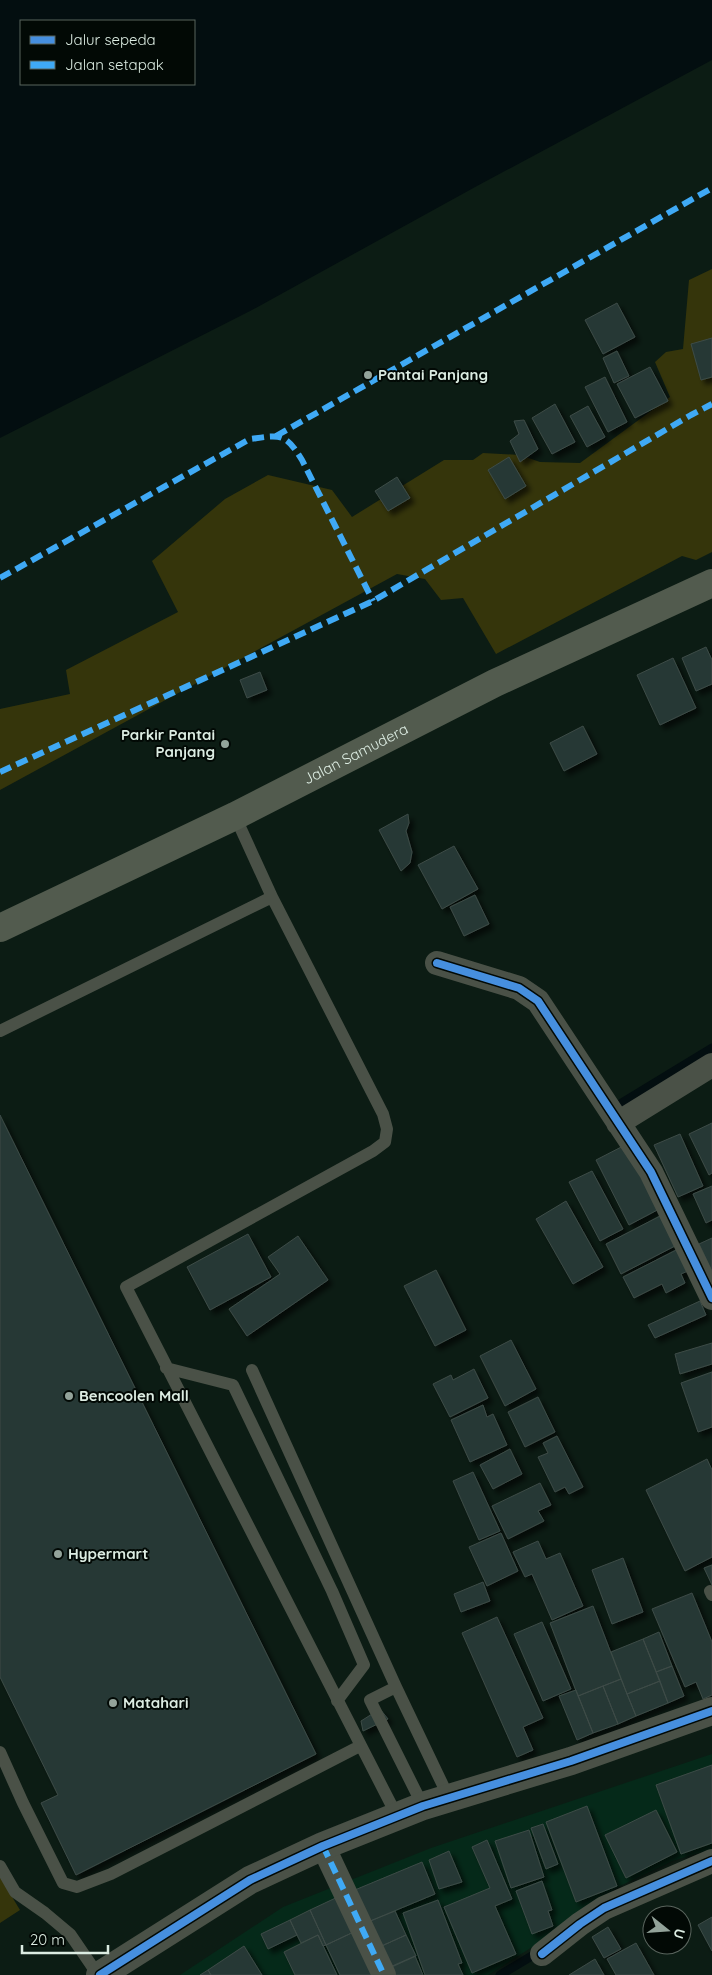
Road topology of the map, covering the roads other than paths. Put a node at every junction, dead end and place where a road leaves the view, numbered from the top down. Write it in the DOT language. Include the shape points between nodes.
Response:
graph roads {
  1 [pos="712,583"];
  2 [pos="235,816"];
  3 [pos="272,897"];
  4 [pos="0,928"];
  5 [pos="437,963"];
  6 [pos="0,1031"];
  7 [pos="712,1065"];
  8 [pos="618,1122"];
  9 [pos="712,1298"];
  10 [pos="166,1368"];
  11 [pos="252,1370"];
  12 [pos="396,1687"];
  13 [pos="337,1701"];
  14 [pos="712,1712"];
  15 [pos="360,1746"];
  16 [pos="0,1752"];
  17 [pos="449,1798"];
  18 [pos="423,1806"];
  19 [pos="397,1816"];
  20 [pos="323,1846"];
  21 [pos="712,1861"];
  22 [pos="0,1866"];
  23 [pos="542,1954"];
  24 [pos="99,1975"];
  25 [pos="384,1975"];
  1 -- 2 [label="main road, Jalan Samudera" via="495,683"];
  2 -- 3 [label="lane"];
  2 -- 4 [label="main road, Jalan Samudera"];
  3 -- 6 [label="lane"];
  3 -- 10 [label="lane" via="383,1114 387,1129 385,1142 126,1287"];
  5 -- 8 [label="street" via="519,988 538,1001"];
  7 -- 8 [label="street"];
  8 -- 9 [label="street" via="651,1172"];
  10 -- 13 [label="lane"];
  10 -- 13 [label="lane" via="233,1385 364,1665"];
  11 -- 12 [label="lane"];
  12 -- 17 [label="lane"];
  12 -- 18 [label="lane" via="370,1700"];
  13 -- 15 [label="lane"];
  14 -- 17 [label="street" via="571,1761"];
  15 -- 16 [label="lane" via="111,1874 77,1887 63,1883"];
  15 -- 19 [label="lane"];
  17 -- 18 [label="street"];
  18 -- 19 [label="street"];
  19 -- 20 [label="street"];
  20 -- 24 [label="street" via="250,1880"];
  20 -- 25 [label="street"];
  21 -- 23 [label="street" via="604,1908"];
  22 -- 24 [label="lane" via="15,1892 70,1934"];
}
